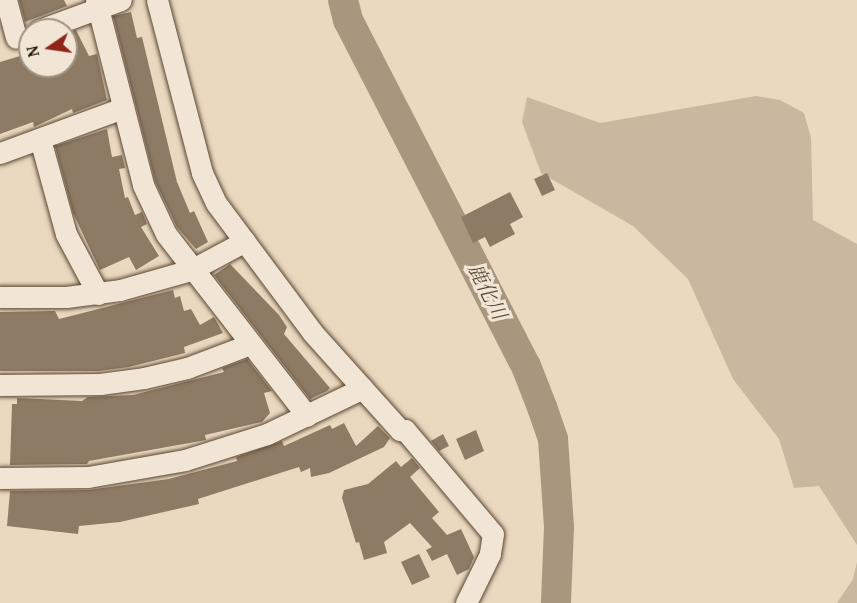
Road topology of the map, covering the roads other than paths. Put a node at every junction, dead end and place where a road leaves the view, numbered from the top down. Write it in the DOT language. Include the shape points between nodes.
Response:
graph roads {
  1 [pos="6,0"];
  2 [pos="121,0"];
  3 [pos="157,0"];
  4 [pos="97,4"];
  5 [pos="66,18"];
  6 [pos="15,38"];
  7 [pos="123,108"];
  8 [pos="40,139"];
  9 [pos="0,153"];
  10 [pos="245,241"];
  11 [pos="191,270"];
  12 [pos="98,294"];
  13 [pos="0,297"];
  14 [pos="248,345"];
  15 [pos="0,385"];
  16 [pos="363,388"];
  17 [pos="307,416"];
  18 [pos="0,478"];
  19 [pos="466,603"];
  1 -- 6 [label="street"];
  2 -- 4 [label="street"];
  3 -- 10 [label="street" via="208,190"];
  4 -- 5 [label="street"];
  4 -- 7 [label="street"];
  7 -- 8 [label="street"];
  7 -- 11 [label="street" via="152,207"];
  8 -- 9 [label="street"];
  8 -- 12 [label="street" via="66,234"];
  10 -- 11 [label="street"];
  10 -- 16 [label="street" via="312,332"];
  11 -- 12 [label="street"];
  11 -- 14 [label="street"];
  12 -- 13 [label="street"];
  14 -- 15 [label="street" via="187,368 144,378 100,384"];
  14 -- 17 [label="street"];
  16 -- 17 [label="street"];
  16 -- 19 [label="street" via="400,430 405,430 493,534 490,554"];
  17 -- 18 [label="street" via="224,449 154,467 68,478"];
}
